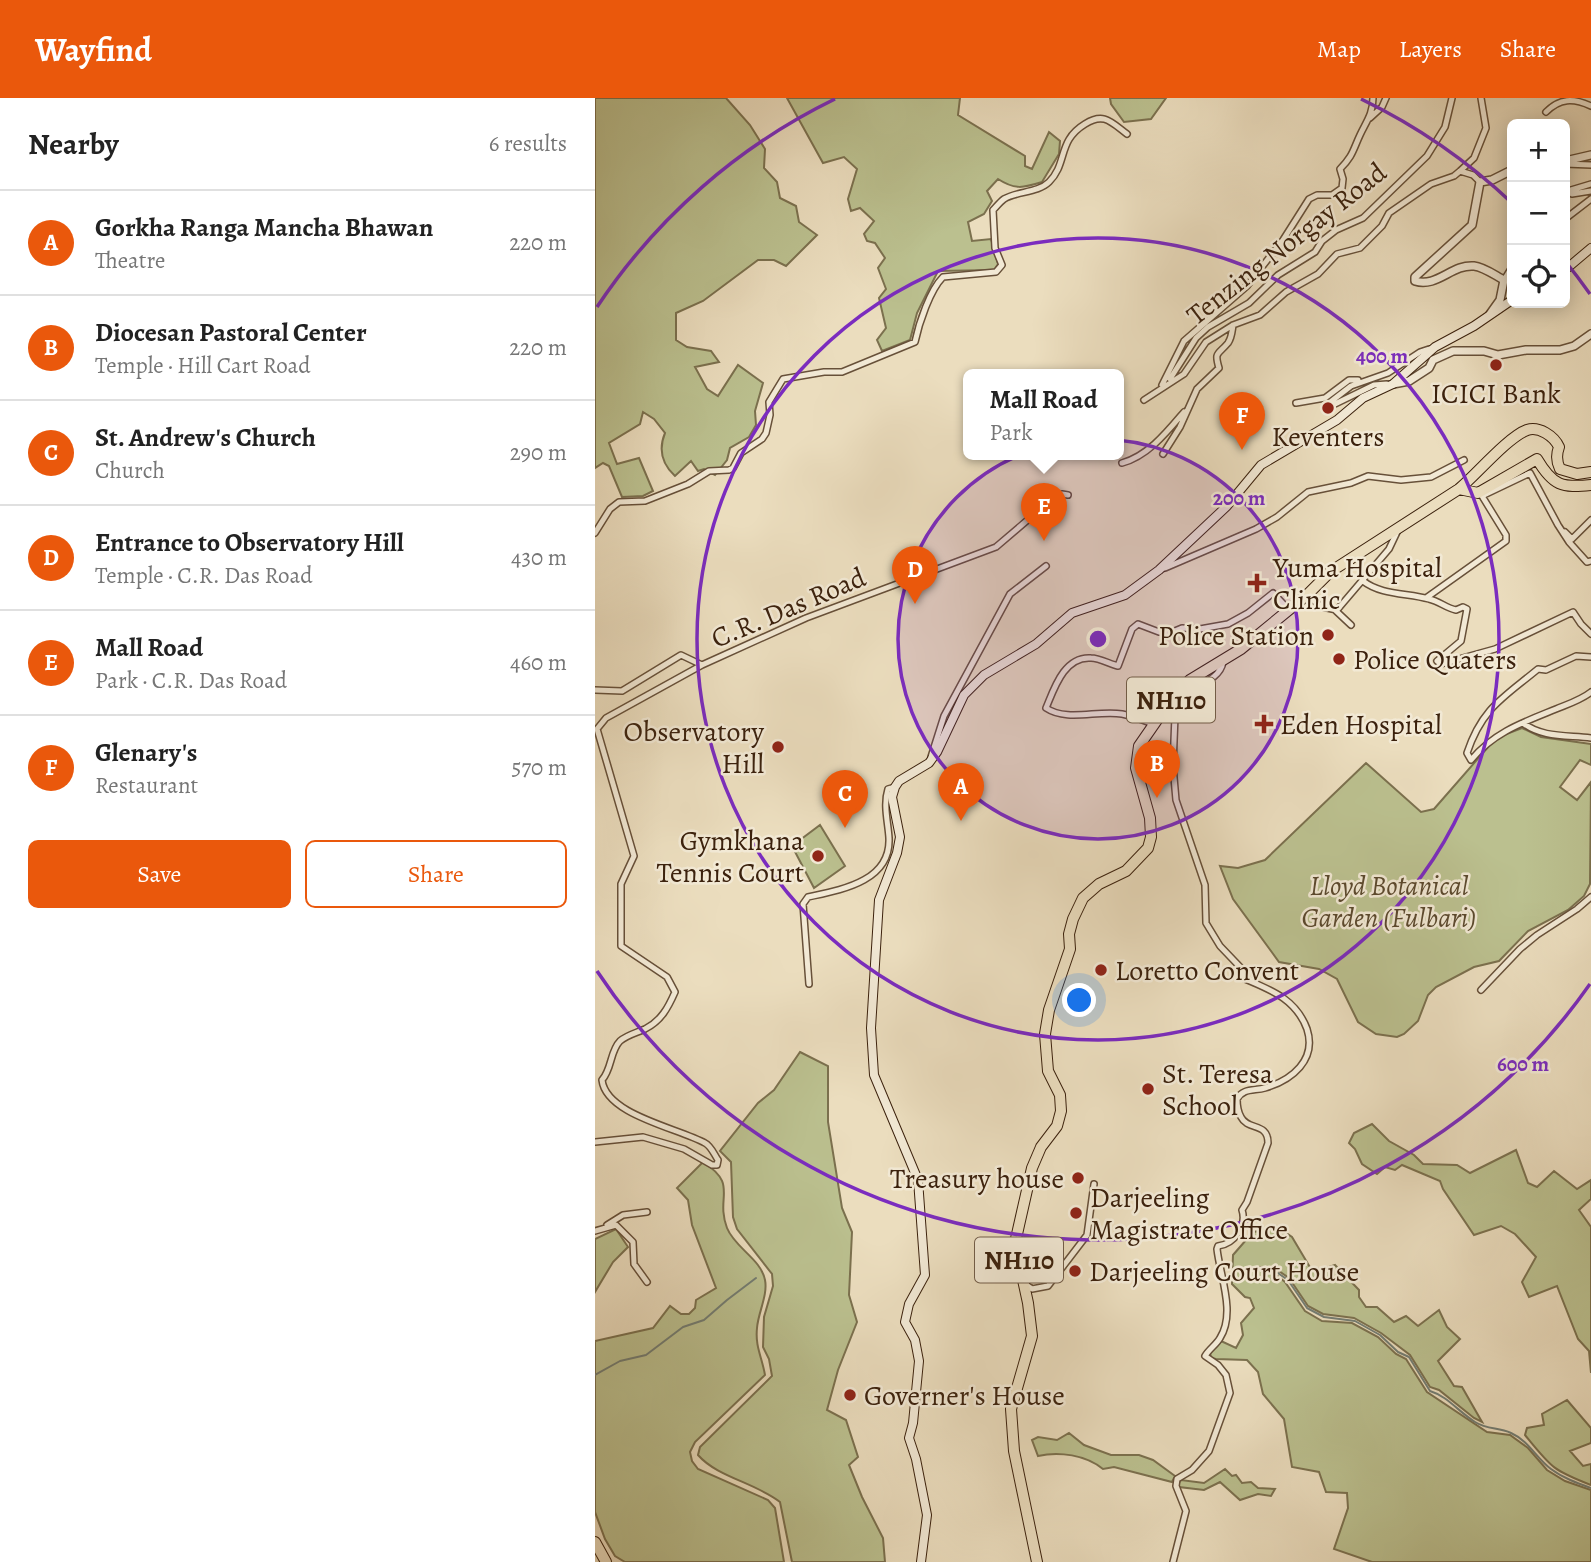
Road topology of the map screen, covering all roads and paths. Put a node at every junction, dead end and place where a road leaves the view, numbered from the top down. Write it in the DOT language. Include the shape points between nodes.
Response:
graph roads {
  1 [pos="1373,98"];
  2 [pos="1386,98"];
  3 [pos="1452,98"];
  4 [pos="1481,98"];
  5 [pos="1591,106"];
  6 [pos="1546,112"];
  7 [pos="1370,118"];
  8 [pos="1127,134"];
  9 [pos="1591,155"];
  10 [pos="1570,161"];
  11 [pos="1570,163"];
  12 [pos="1591,165"];
  13 [pos="1460,170"];
  14 [pos="1507,172"];
  15 [pos="1480,183"];
  16 [pos="1591,184"];
  17 [pos="1591,191"];
  18 [pos="1591,200"];
  19 [pos="1570,215"];
  20 [pos="1591,248"];
  21 [pos="1570,266"];
  22 [pos="1507,276"];
  23 [pos="1504,281"];
  24 [pos="1507,303"];
  25 [pos="1487,317"];
  26 [pos="1233,325"];
  27 [pos="1591,334"];
  28 [pos="1434,347"];
  29 [pos="1362,381"];
  30 [pos="1168,382"];
  31 [pos="1393,384"];
  32 [pos="1158,391"];
  33 [pos="1144,400"];
  34 [pos="1296,403"];
  35 [pos="1188,407"];
  36 [pos="1163,454"];
  37 [pos="1464,460"];
  38 [pos="1122,463"];
  39 [pos="1591,472"];
  40 [pos="1591,485"];
  41 [pos="1458,490"];
  42 [pos="1480,494"];
  43 [pos="1068,495"];
  44 [pos="1591,520"];
  45 [pos="1558,525"];
  46 [pos="1398,530"];
  47 [pos="595,533"];
  48 [pos="1591,561"];
  49 [pos="1045,566"];
  50 [pos="1159,570"];
  51 [pos="1363,582"];
  52 [pos="1307,595"];
  53 [pos="1426,598"];
  54 [pos="1289,610"];
  55 [pos="1335,610"];
  56 [pos="1351,625"];
  57 [pos="1591,634"];
  58 [pos="1591,657"];
  59 [pos="1223,662"];
  60 [pos="702,666"];
  61 [pos="595,690"];
  62 [pos="1591,692"];
  63 [pos="1523,723"];
  64 [pos="1153,724"];
  65 [pos="1591,738"];
  66 [pos="929,764"];
  67 [pos="895,787"];
  68 [pos="1591,897"];
  69 [pos="809,984"];
  70 [pos="1481,990"];
  71 [pos="595,1142"];
  72 [pos="1094,1184"];
  73 [pos="647,1212"];
  74 [pos="596,1231"];
  75 [pos="647,1282"];
  76 [pos="1023,1282"];
  77 [pos="595,1542"];
  78 [pos="606,1562"];
  79 [pos="921,1562"];
  80 [pos="1037,1562"];
  81 [pos="1173,1562"];
  1 -- 7 [label="street"];
  2 -- 7 [label="street"];
  3 -- 30 [label="street, Tenzing Norgay Road" via="1445,127 1427,156 1363,218 1336,230 1249,303 1208,327"];
  4 -- 13 [label="street" via="1486,128 1473,158"];
  5 -- 6 [label="street" via="1578,99 1557,101"];
  7 -- 32 [label="street" via="1353,156 1341,169 1342,188 1309,199 1247,286 1184,341"];
  8 -- 47 [label="street" via="1109,120 1091,120 1067,139 1058,170 1048,184 1003,200 993,210 995,248 1002,265 996,272 943,277 923,313 915,342 842,372 783,379 769,402 766,433 741,453 733,468 709,471 645,500 619,502"];
  9 -- 10 [label="street"];
  11 -- 12 [label="street"];
  13 -- 15 [label="street"];
  13 -- 26 [label="street" via="1389,213 1360,248 1337,254 1318,274 1259,315"];
  14 -- 15 [label="street"];
  15 -- 23 [label="street" via="1472,225 1415,281 1435,280 1473,266"];
  16 -- 17 [label="street" via="1571,190 1572,194"];
  18 -- 19 [label="street"];
  20 -- 21 [label="main road"];
  22 -- 23 [label="street"];
  23 -- 25 [label="street" via="1500,300"];
  24 -- 25 [label="main road"];
  25 -- 28 [label="main road"];
  26 -- 30 [label="street" via="1206,342 1184,374"];
  26 -- 35 [label="street" via="1231,339 1217,352 1219,368"];
  27 -- 31 [label="street" via="1560,350 1498,355 1453,351 1433,360 1409,381"];
  28 -- 29 [label="street" via="1388,373"];
  28 -- 31 [label="main road"];
  29 -- 31 [label="street" via="1329,403 1374,385"];
  29 -- 34 [label="street" via="1349,380 1325,398"];
  30 -- 32 [label="street"];
  31 -- 50 [label="main road" via="1363,398 1337,420 1261,466 1227,506"];
  32 -- 33 [label="street"];
  35 -- 36 [label="street"];
  35 -- 38 [label="street" via="1159,440 1134,460"];
  37 -- 50 [label="street" via="1431,477 1368,477 1308,492 1256,529"];
  39 -- 41 [label="highway" via="1560,469 1556,441 1533,429 1514,438"];
  40 -- 42 [label="highway" via="1558,484 1537,460"];
  41 -- 42 [label="highway"];
  41 -- 46 [label="highway, NH110"];
  42 -- 45 [label="street" via="1530,473"];
  42 -- 53 [label="street" via="1506,541"];
  43 -- 60 [label="street, C.R. Das Road" via="1051,500 996,547 806,618"];
  44 -- 45 [label="street" via="1572,539"];
  45 -- 48 [label="street" via="1587,562"];
  46 -- 51 [label="street"];
  46 -- 52 [label="highway, NH110" via="1330,572"];
  49 -- 66 [label="street" via="1010,594 944,716"];
  50 -- 66 [label="main road" via="1125,594 1072,613 1037,644 984,675 964,695"];
  51 -- 53 [label="street" via="1376,590"];
  51 -- 55 [label="street"];
  52 -- 54 [label="highway, NH110"];
  52 -- 55 [label="street"];
  53 -- 57 [label="street" via="1456,610 1467,609 1461,641 1440,657 1437,661 1441,664 1495,649 1573,612"];
  54 -- 59 [label="highway, NH110"];
  54 -- 64 [label="street" via="1273,593 1228,624 1170,633 1138,624 1118,666 1090,658 1075,662 1059,677 1046,708 1057,716 1121,714"];
  55 -- 56 [label="street"];
  58 -- 63 [label="street" via="1576,656 1546,670 1538,669 1489,709 1472,738 1467,753 1471,760 1492,738"];
  59 -- 64 [label="highway, NH110" via="1184,684"];
  59 -- 81 [label="street" via="1216,676 1179,699 1176,800 1205,884 1206,923 1245,979 1285,997 1305,1025 1309,1053 1303,1066 1287,1077 1244,1091 1237,1099 1241,1117 1264,1129 1268,1143 1243,1210 1244,1226 1217,1249 1227,1313 1219,1341 1205,1356 1226,1375 1230,1393 1209,1451 1177,1479 1186,1511"];
  60 -- 61 [label="street, C.R. Das Road" via="681,655 622,691"];
  60 -- 71 [label="street" via="605,718 597,729 634,856 621,884 621,946 667,977 675,992 663,1016 618,1043 602,1080 603,1090 614,1101 707,1144 717,1165 643,1137"];
  62 -- 63 [label="street"];
  63 -- 65 [label="street" via="1546,734"];
  64 -- 76 [label="highway, NH110" via="1141,741 1136,761 1150,818 1148,848 1126,871 1083,898 1049,1010 1045,1034 1048,1071 1060,1096 1061,1111 1032,1168 1022,1206 1015,1243"];
  66 -- 67 [label="main road"];
  67 -- 69 [label="street" via="886,794 889,837 882,862 870,877 808,897 803,904"];
  67 -- 79 [label="main road" via="892,797 900,837 879,900 871,1028 874,1075 918,1181 925,1275 905,1322 919,1361 909,1438 926,1515"];
  68 -- 70 [label="street" via="1529,942"];
  72 -- 76 [label="street" via="1087,1236 1048,1286 1032,1289"];
  73 -- 74 [label="street" via="623,1215"];
  74 -- 75 [label="street" via="616,1225 633,1242 634,1264"];
  76 -- 80 [label="highway, NH110" via="1032,1336 1011,1409 1014,1451"];
  77 -- 78 [label="highway"];
}
